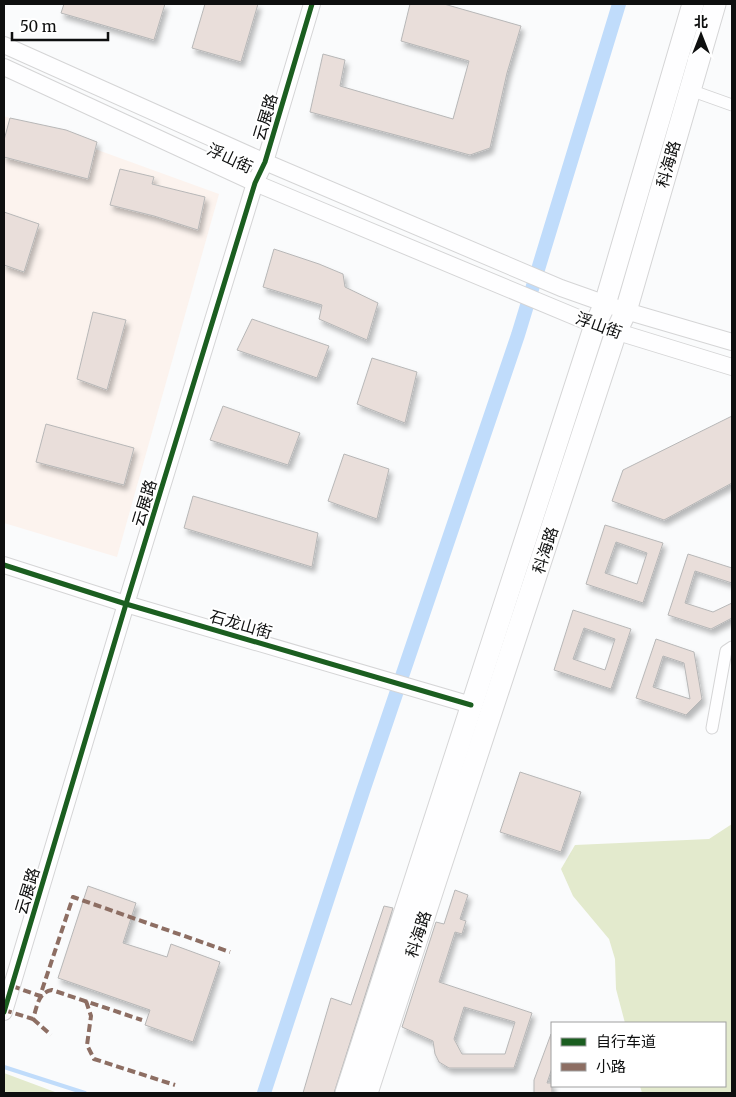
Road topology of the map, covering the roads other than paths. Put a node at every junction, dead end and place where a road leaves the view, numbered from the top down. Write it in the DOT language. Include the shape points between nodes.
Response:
graph roads {
  1 [pos="312,4"];
  2 [pos="693,4"];
  3 [pos="715,4"];
  4 [pos="4,45"];
  5 [pos="4,67"];
  6 [pos="690,90"];
  7 [pos="732,105"];
  8 [pos="265,162"];
  9 [pos="255,183"];
  10 [pos="605,304"];
  11 [pos="626,311"];
  12 [pos="595,325"];
  13 [pos="616,332"];
  14 [pos="732,342"];
  15 [pos="732,367"];
  16 [pos="4,565"];
  17 [pos="126,604"];
  18 [pos="732,647"];
  19 [pos="471,705"];
  20 [pos="712,728"];
  21 [pos="4,1012"];
  22 [pos="346,1093"];
  23 [pos="368,1093"];
  1 -- 8 [label="main road, 云展路"];
  2 -- 10 [label="highway, 科海路"];
  3 -- 6 [label="highway, 科海路"];
  4 -- 8 [label="main road, 浮山街"];
  5 -- 9 [label="main road, 浮山街"];
  6 -- 7 [label="street"];
  6 -- 11 [label="highway, 科海路"];
  8 -- 9 [label="main road, 云展路"];
  8 -- 10 [label="main road, 浮山街"];
  9 -- 12 [label="main road, 浮山街"];
  9 -- 17 [label="main road, 云展路"];
  10 -- 11 [label="main road, 浮山街"];
  10 -- 12 [label="highway, 科海路"];
  11 -- 13 [label="highway, 科海路"];
  11 -- 14 [label="main road, 浮山街"];
  12 -- 13 [label="main road, 浮山街"];
  12 -- 19 [label="highway, 科海路"];
  13 -- 15 [label="main road, 浮山街"];
  13 -- 23 [label="highway, 科海路"];
  16 -- 17 [label="main road, 石龙山街"];
  17 -- 19 [label="main road, 石龙山街"];
  17 -- 21 [label="main road, 云展路"];
  18 -- 20 [label="street" via="726,651"];
  19 -- 22 [label="highway, 科海路"];
}
